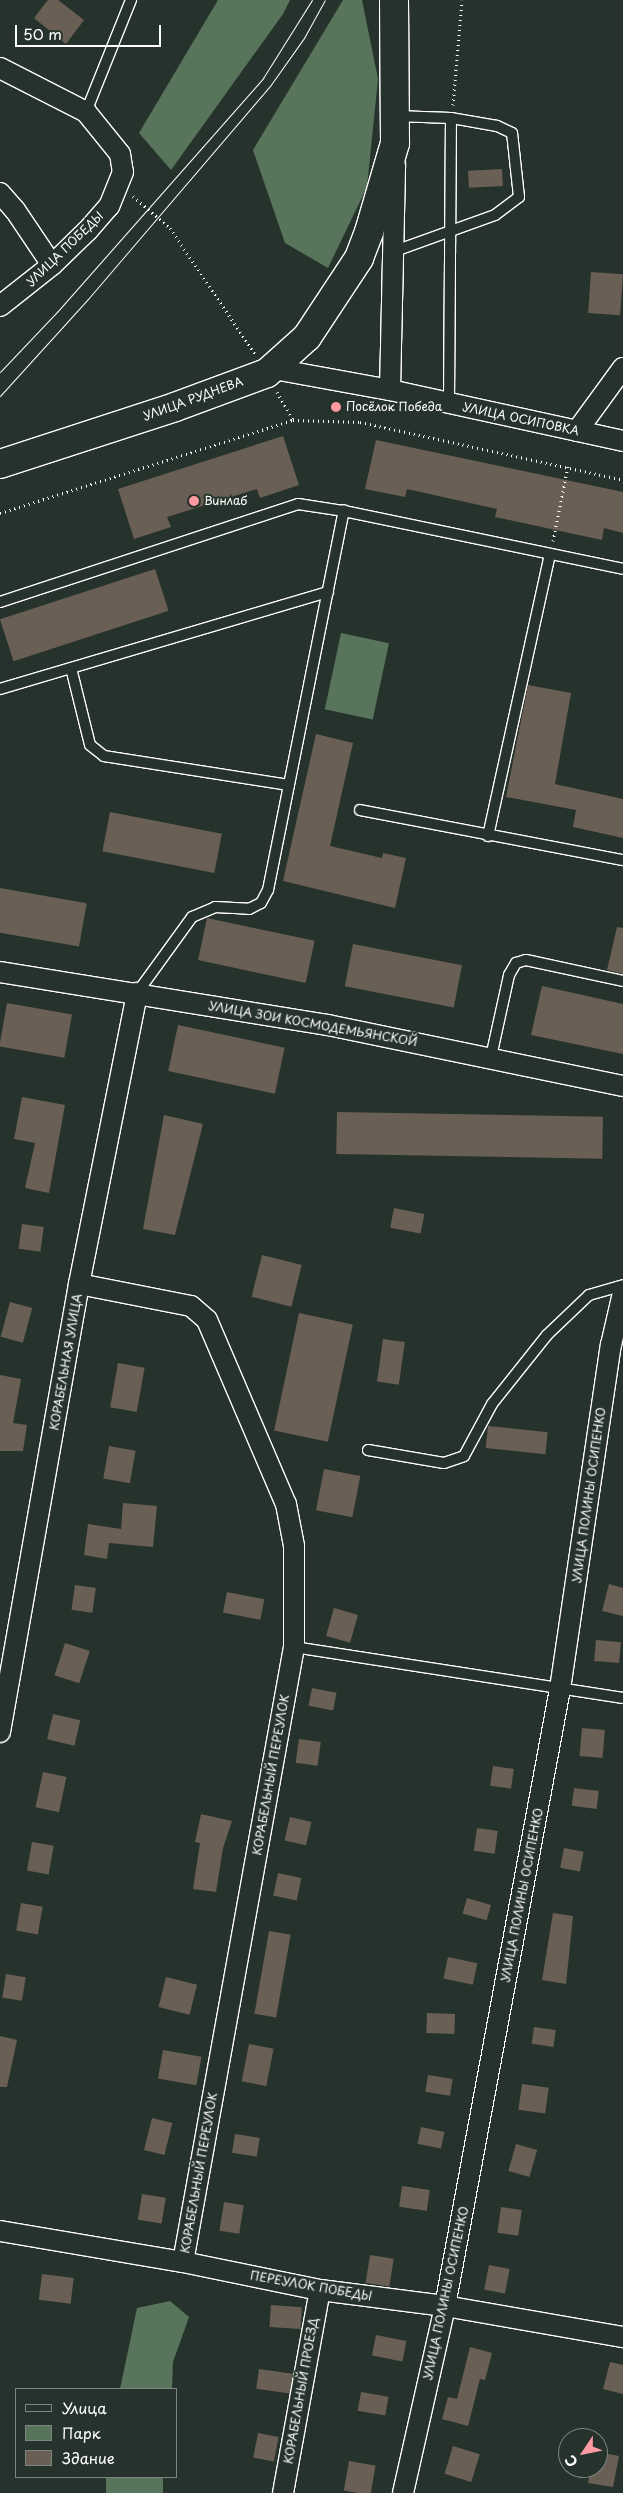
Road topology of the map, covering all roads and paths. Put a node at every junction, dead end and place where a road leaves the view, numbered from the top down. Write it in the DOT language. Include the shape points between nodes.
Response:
graph roads {
  1 [pos="131,0"];
  2 [pos="394,0"];
  3 [pos="462,0"];
  4 [pos="0,68"];
  5 [pos="86,112"];
  6 [pos="451,118"];
  7 [pos="395,130"];
  8 [pos="119,184"];
  9 [pos="0,193"];
  10 [pos="451,231"];
  11 [pos="395,251"];
  12 [pos="52,265"];
  13 [pos="0,306"];
  14 [pos="623,368"];
  15 [pos="270,371"];
  16 [pos="390,390"];
  17 [pos="449,402"];
  18 [pos="293,420"];
  19 [pos="577,431"];
  20 [pos="623,440"];
  21 [pos="0,464"];
  22 [pos="568,466"];
  23 [pos="623,480"];
  24 [pos="344,511"];
  25 [pos="0,512"];
  26 [pos="550,554"];
  27 [pos="623,569"];
  28 [pos="328,592"];
  29 [pos="0,602"];
  30 [pos="71,668"];
  31 [pos="0,689"];
  32 [pos="289,784"];
  33 [pos="360,810"];
  34 [pos="488,836"];
  35 [pos="623,860"];
  36 [pos="0,972"];
  37 [pos="623,981"];
  38 [pos="137,993"];
  39 [pos="491,1057"];
  40 [pos="623,1086"];
  41 [pos="79,1284"];
  42 [pos="623,1285"];
  43 [pos="623,1294"];
  44 [pos="368,1450"];
  45 [pos="294,1647"];
  46 [pos="560,1689"];
  47 [pos="623,1698"];
  48 [pos="0,1732"];
  49 [pos="0,2231"];
  50 [pos="183,2262"];
  51 [pos="320,2290"];
  52 [pos="445,2306"];
  53 [pos="623,2337"];
  54 [pos="283,2493"];
  55 [pos="402,2493"];
  1 -- 5 [label="lane"];
  2 -- 7 [label="main road"];
  3 -- 6 [label="path"];
  4 -- 5 [label="street, УЛИЦА ПОБЕДЫ"];
  5 -- 8 [label="street, УЛИЦА ПОБЕДЫ" via="120,154 123,172"];
  6 -- 7 [label="lane"];
  6 -- 10 [label="lane"];
  6 -- 10 [label="lane" via="497,126 512,133 519,197 495,216"];
  7 -- 11 [label="street"];
  7 -- 15 [label="main road" via="370,232 358,258 307,337"];
  8 -- 12 [label="street, УЛИЦА ПОБЕДЫ" via="109,206"];
  8 -- 15 [label="path" via="170,228"];
  9 -- 12 [label="street"];
  10 -- 11 [label="lane"];
  10 -- 17 [label="lane"];
  11 -- 16 [label="street"];
  12 -- 13 [label="street, УЛИЦА ПОБЕДЫ"];
  14 -- 19 [label="street"];
  15 -- 16 [label="street"];
  15 -- 18 [label="path"];
  15 -- 21 [label="main road, УЛИЦА РУДНЕВА" via="175,407"];
  16 -- 17 [label="street, УЛИЦА ОСИПОВКА"];
  17 -- 19 [label="street, УЛИЦА ОСИПОВКА"];
  18 -- 22 [label="path" via="360,422"];
  18 -- 25 [label="path"];
  19 -- 20 [label="street, УЛИЦА ОСИПОВКА"];
  22 -- 23 [label="path"];
  22 -- 26 [label="path"];
  24 -- 26 [label="lane"];
  24 -- 28 [label="lane"];
  24 -- 29 [label="lane" via="298,504"];
  26 -- 27 [label="lane"];
  26 -- 34 [label="lane"];
  28 -- 30 [label="lane"];
  28 -- 32 [label="lane"];
  30 -- 31 [label="lane"];
  30 -- 32 [label="lane" via="90,745 104,756"];
  32 -- 38 [label="lane" via="268,890 261,903 248,910 215,907 192,918"];
  33 -- 34 [label="lane"];
  34 -- 35 [label="lane"];
  36 -- 38 [label="street, УЛИЦА ЗОИ КОСМОДЕМЬЯНСКОЙ"];
  37 -- 39 [label="lane" via="526,960 516,963 509,975"];
  38 -- 39 [label="street, УЛИЦА ЗОИ КОСМОДЕМЬЯНСКОЙ"];
  38 -- 41 [label="street, КОРАБЕЛЬНАЯ УЛИЦА"];
  39 -- 40 [label="street, УЛИЦА ЗОИ КОСМОДЕМЬЯНСКОЙ"];
  41 -- 45 [label="street, КОРАБЕЛЬНЫЙ ПЕРЕУЛОК" via="191,1306 208,1320 286,1504 294,1546"];
  41 -- 48 [label="street, КОРАБЕЛЬНАЯ УЛИЦА"];
  42 -- 44 [label="lane" via="589,1295 547,1335 492,1404 464,1456 444,1463"];
  43 -- 46 [label="street, УЛИЦА ПОЛИНЫ ОСИПЕНКО" via="611,1345"];
  45 -- 46 [label="lane"];
  45 -- 50 [label="street, КОРАБЕЛЬНЫЙ ПЕРЕУЛОК"];
  46 -- 47 [label="lane"];
  46 -- 52 [label="street, УЛИЦА ПОЛИНЫ ОСИПЕНКО"];
  49 -- 50 [label="street, ПЕРЕУЛОК ПОБЕДЫ"];
  50 -- 51 [label="street, ПЕРЕУЛОК ПОБЕДЫ"];
  51 -- 52 [label="street, ПЕРЕУЛОК ПОБЕДЫ"];
  51 -- 54 [label="street, КОРАБЕЛЬНЫЙ ПРОЕЗД"];
  52 -- 53 [label="street, ПЕРЕУЛОК ПОБЕДЫ"];
  52 -- 55 [label="street, УЛИЦА ПОЛИНЫ ОСИПЕНКО"];
}
